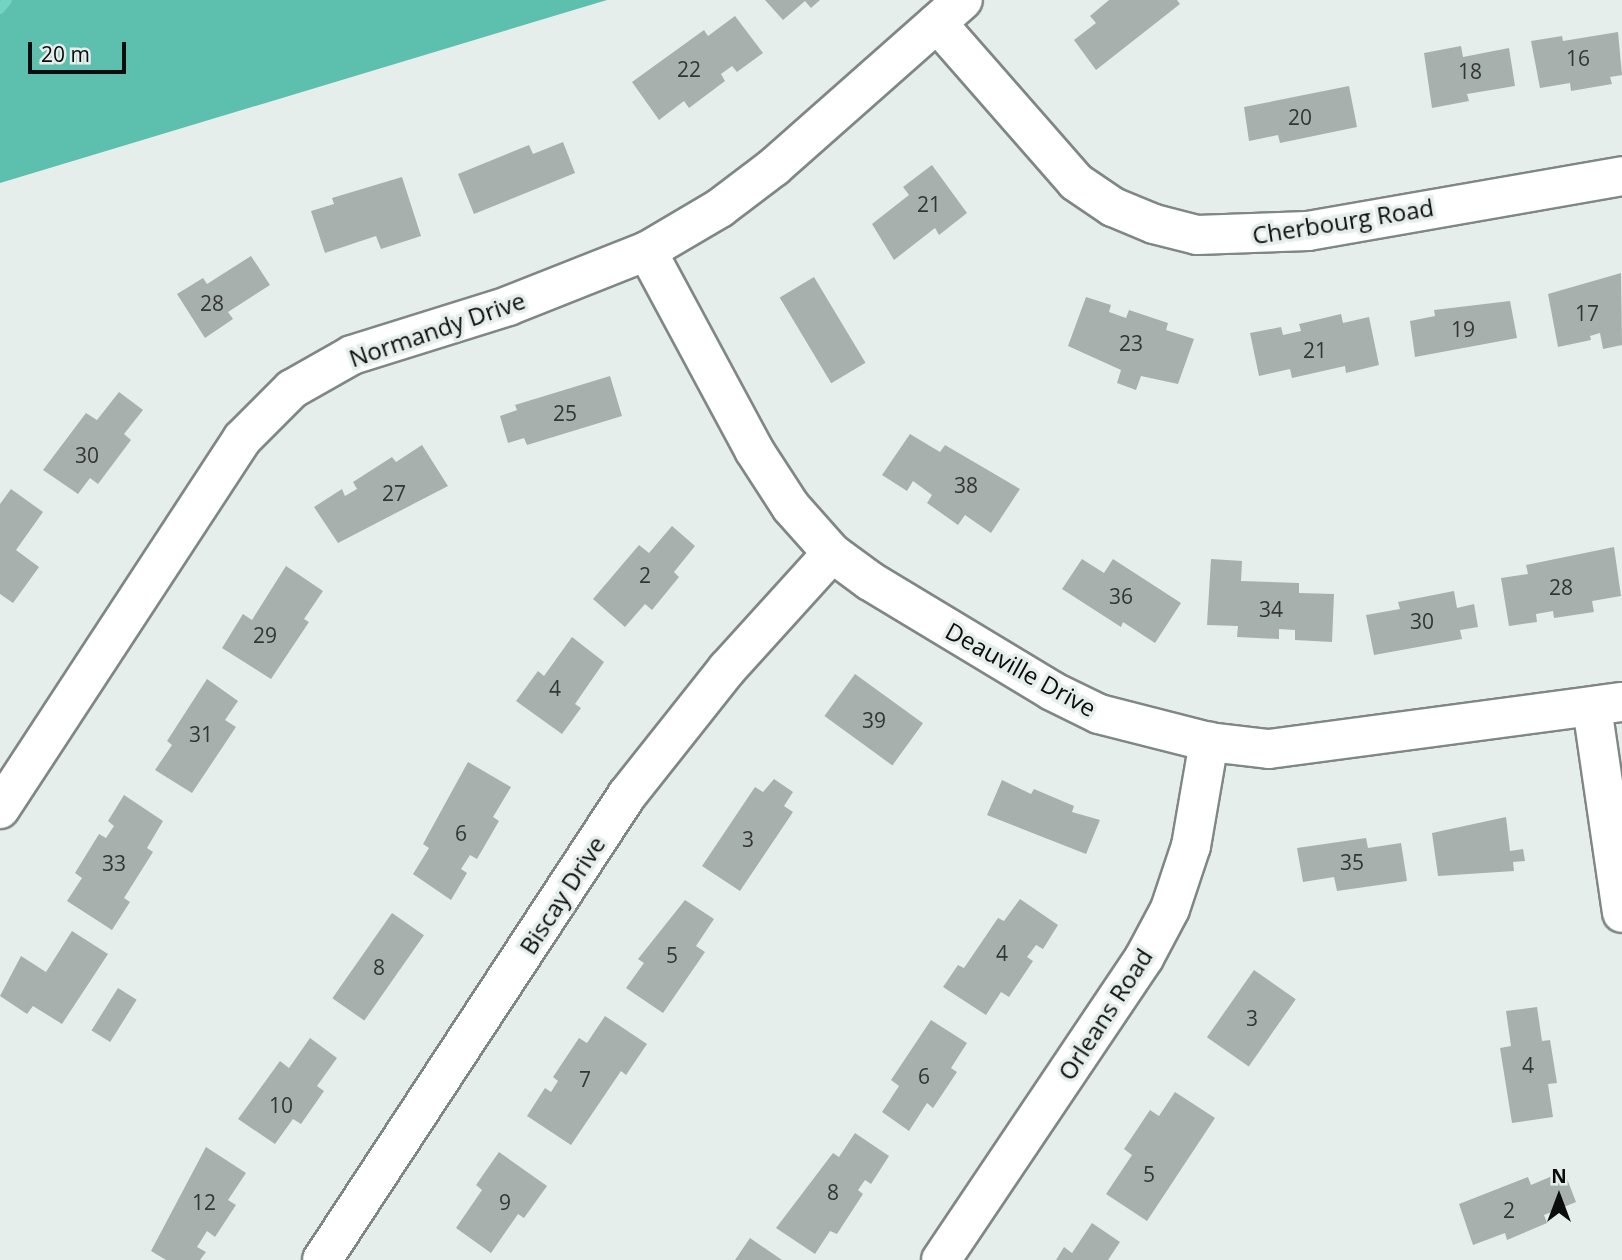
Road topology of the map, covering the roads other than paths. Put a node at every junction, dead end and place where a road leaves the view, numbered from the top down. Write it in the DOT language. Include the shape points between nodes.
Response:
graph roads {
  1 [pos="950,11"];
  2 [pos="1622,176"];
  3 [pos="647,251"];
  4 [pos="832,553"];
  5 [pos="1607,705"];
  6 [pos="1209,742"];
  7 [pos="0,809"];
  8 [pos="1622,913"];
  9 [pos="323,1260"];
  10 [pos="941,1260"];
  1 -- 2 [label="street, Cherbourg Road" via="1076,182 1113,207 1197,235 1308,231"];
  1 -- 3 [label="street, Normandy Drive" via="774,167 720,208"];
  3 -- 4 [label="street, Deauville Drive" via="754,450 790,507"];
  3 -- 7 [label="street, Normandy Drive" via="508,306 352,355 292,389 242,439"];
  4 -- 6 [label="street, Deauville Drive" via="870,581 1052,691 1099,714"];
  4 -- 9 [label="street, Biscay Drive" via="727,669 627,795"];
  5 -- 6 [label="street, Deauville Drive" via="1339,743 1269,749"];
  5 -- 8 [label="street"];
  6 -- 10 [label="street, Orleans Road" via="1191,846 1170,909 1144,958"];
}
